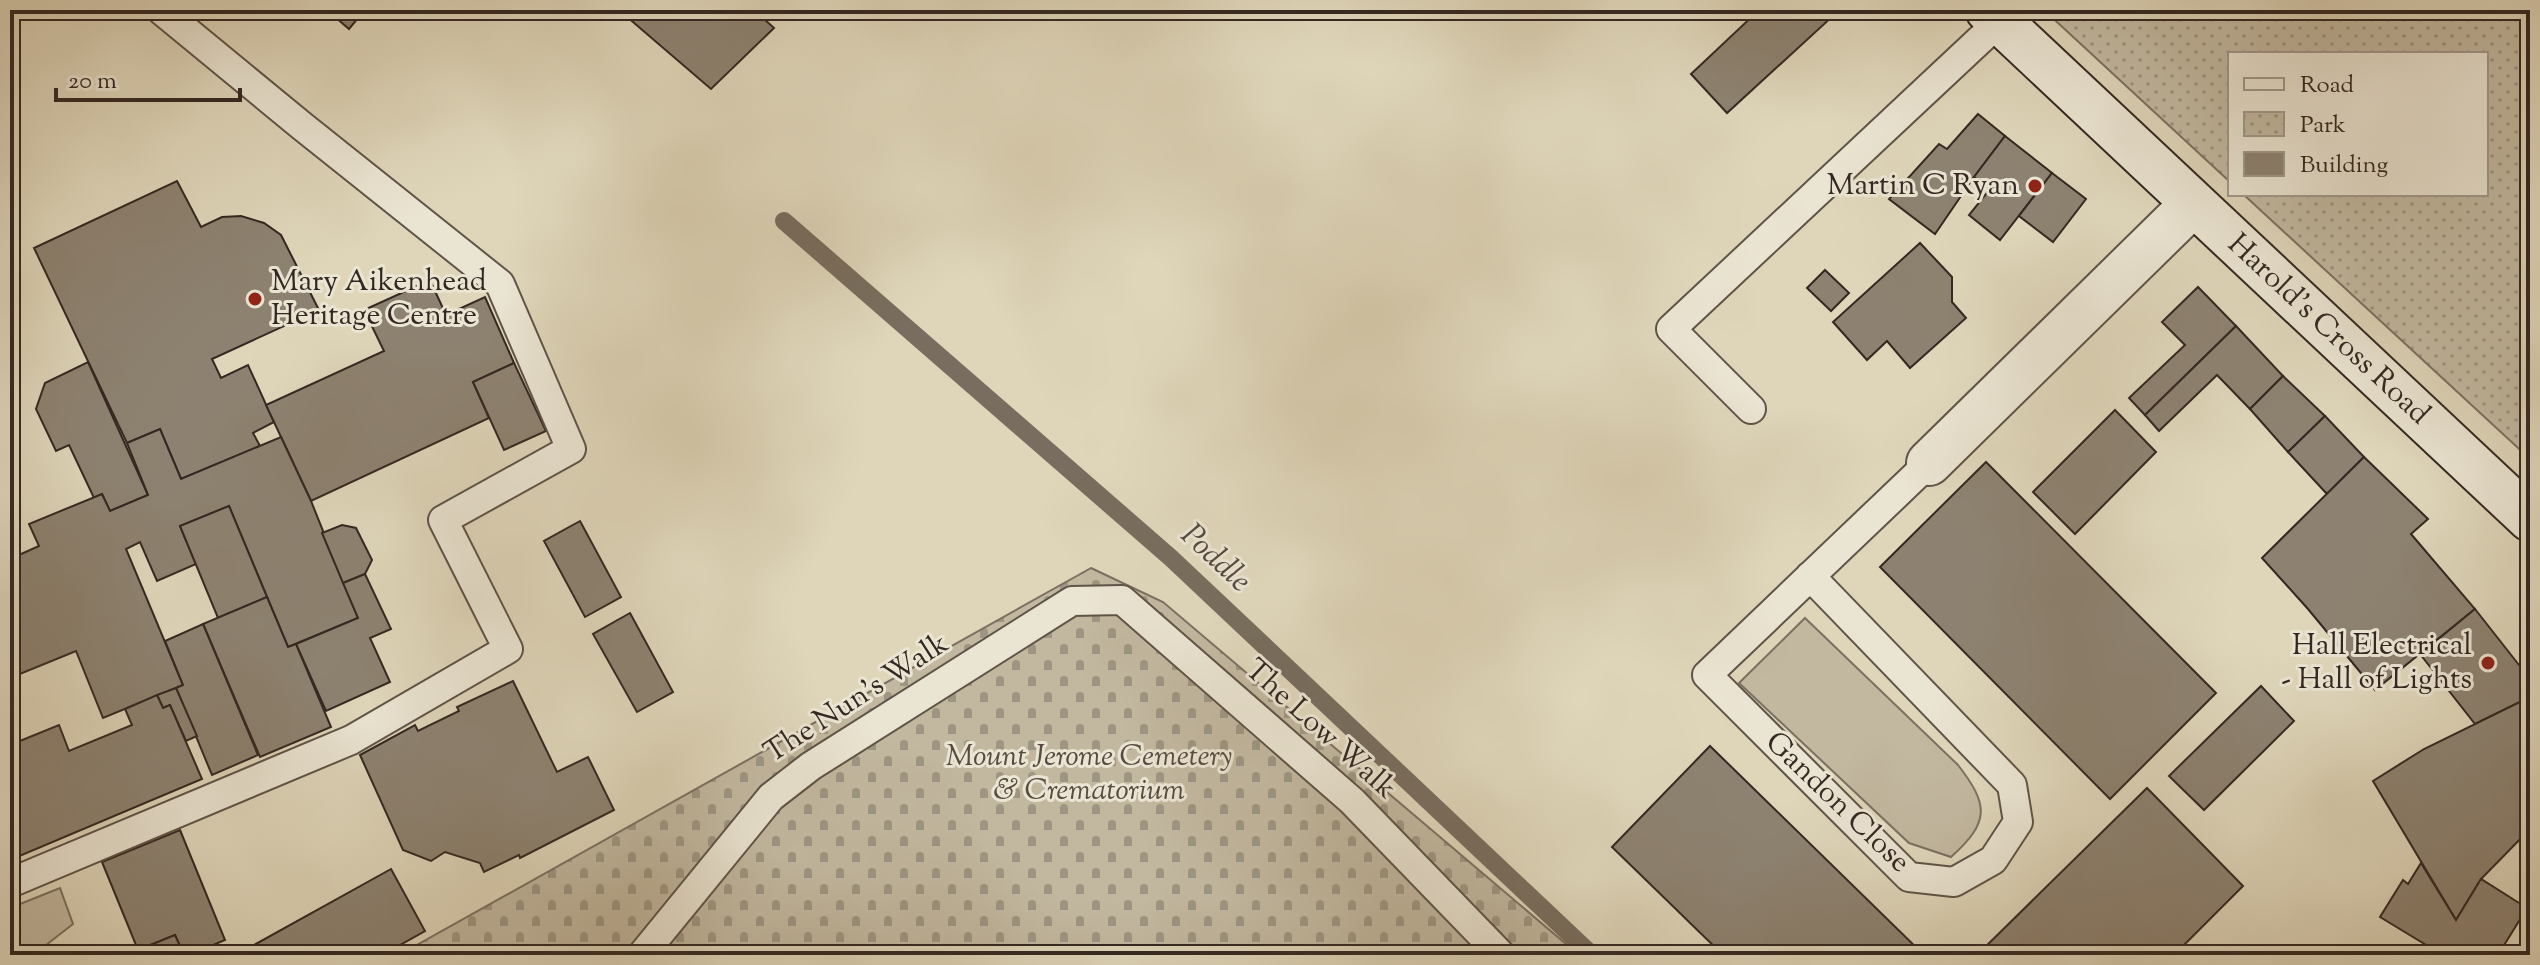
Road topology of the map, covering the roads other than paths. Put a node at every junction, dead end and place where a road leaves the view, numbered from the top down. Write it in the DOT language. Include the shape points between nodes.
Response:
graph roads {
  1 [pos="161,10"];
  2 [pos="1994,16"];
  3 [pos="2193,204"];
  4 [pos="1751,409"];
  5 [pos="1929,463"];
  6 [pos="2530,519"];
  7 [pos="1810,576"];
  8 [pos="1072,601"];
  9 [pos="10,883"];
  10 [pos="642,955"];
  11 [pos="1501,955"];
  1 -- 9 [label="lane" via="500,284 571,449 443,520 508,649 351,740"];
  2 -- 3 [label="main road, Harold's Cross Road"];
  2 -- 4 [label="lane" via="1671,329"];
  3 -- 5 [label="main road, Gandon Close"];
  3 -- 6 [label="main road, Harold's Cross Road"];
  5 -- 7 [label="lane, Gandon Close"];
  7 -- 7 [label="lane, Gandon Close" via="1707,675 1909,877 1954,882 1993,860 2018,822 2012,785"];
  8 -- 10 [label="lane, The Nun's Walk" via="811,766 771,797"];
  8 -- 11 [label="lane, The Low Walk" via="1122,600 1352,801"];
}
